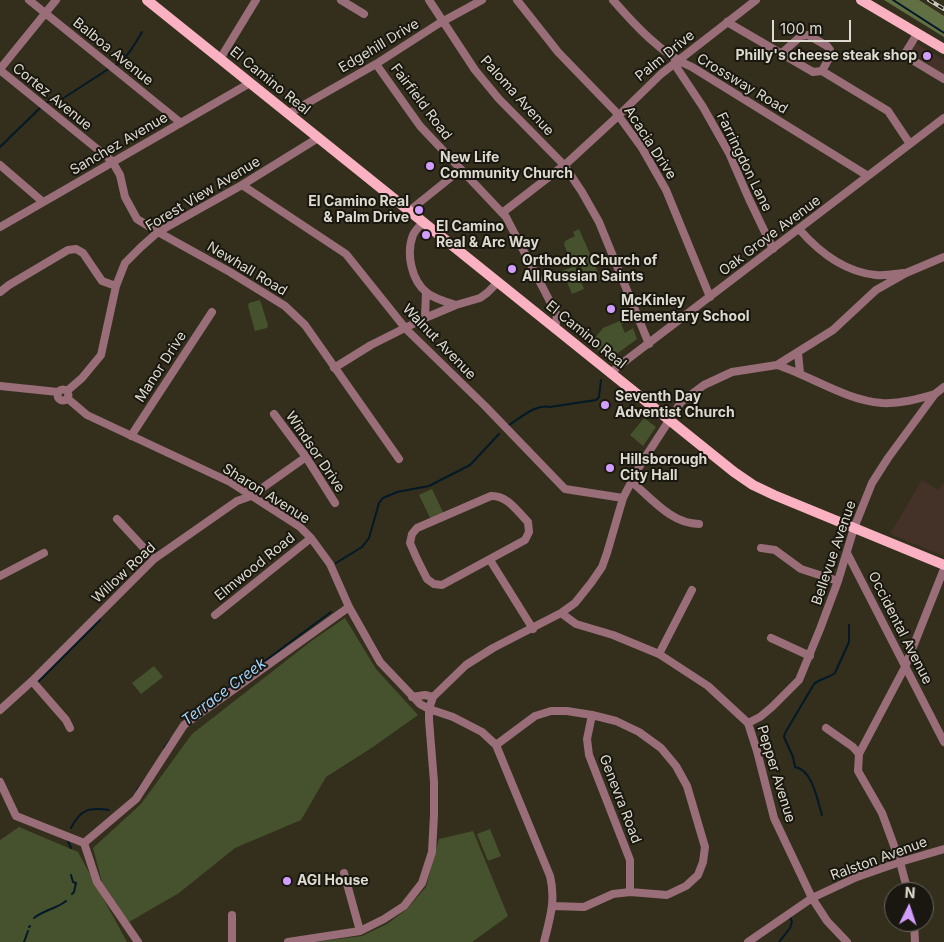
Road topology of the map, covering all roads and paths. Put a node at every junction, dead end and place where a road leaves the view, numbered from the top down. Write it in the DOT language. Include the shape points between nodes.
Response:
graph roads {
  1 [pos="29,0"];
  2 [pos="56,0"];
  3 [pos="147,0"];
  4 [pos="256,0"];
  5 [pos="340,0"];
  6 [pos="429,0"];
  7 [pos="482,0"];
  8 [pos="517,0"];
  9 [pos="612,0"];
  10 [pos="756,0"];
  11 [pos="861,0"];
  12 [pos="45,13"];
  13 [pos="364,14"];
  14 [pos="442,22"];
  15 [pos="727,22"];
  16 [pos="916,34"];
  17 [pos="944,49"];
  18 [pos="782,54"];
  19 [pos="220,59"];
  20 [pos="678,61"];
  21 [pos="376,64"];
  22 [pos="0,70"];
  23 [pos="822,71"];
  24 [pos="944,79"];
  25 [pos="250,83"];
  26 [pos="288,114"];
  27 [pos="618,116"];
  28 [pos="944,118"];
  29 [pos="180,123"];
  30 [pos="318,138"];
  31 [pos="910,144"];
  32 [pos="112,161"];
  33 [pos="0,165"];
  34 [pos="564,165"];
  35 [pos="460,170"];
  36 [pos="868,176"];
  37 [pos="242,185"];
  38 [pos="43,202"];
  39 [pos="409,211"];
  40 [pos="502,213"];
  41 [pos="422,222"];
  42 [pos="0,228"];
  43 [pos="800,229"];
  44 [pos="158,232"];
  45 [pos="773,249"];
  46 [pos="944,258"];
  47 [pos="906,273"];
  48 [pos="876,275"];
  49 [pos="498,282"];
  50 [pos="116,286"];
  51 [pos="876,290"];
  52 [pos="0,292"];
  53 [pos="426,292"];
  54 [pos="710,297"];
  55 [pos="456,305"];
  56 [pos="212,312"];
  57 [pos="425,318"];
  58 [pos="406,329"];
  59 [pos="555,329"];
  60 [pos="649,344"];
  61 [pos="798,353"];
  62 [pos="777,365"];
  63 [pos="334,368"];
  64 [pos="800,373"];
  65 [pos="611,374"];
  66 [pos="0,386"];
  67 [pos="944,387"];
  68 [pos="935,394"];
  69 [pos="67,395"];
  70 [pos="912,400"];
  71 [pos="274,414"];
  72 [pos="918,417"];
  73 [pos="668,420"];
  74 [pos="131,436"];
  75 [pos="306,457"];
  76 [pos="399,459"];
  77 [pos="632,482"];
  78 [pos="250,496"];
  79 [pos="623,498"];
  80 [pos="335,503"];
  81 [pos="118,519"];
  82 [pos="699,524"];
  83 [pos="854,528"];
  84 [pos="311,538"];
  85 [pos="761,548"];
  86 [pos="44,553"];
  87 [pos="846,553"];
  88 [pos="154,558"];
  89 [pos="490,560"];
  90 [pos="944,565"];
  91 [pos="944,569"];
  92 [pos="0,576"];
  93 [pos="838,581"];
  94 [pos="692,590"];
  95 [pos="349,607"];
  96 [pos="562,613"];
  97 [pos="214,615"];
  98 [pos="532,629"];
  99 [pos="772,638"];
  100 [pos="659,654"];
  101 [pos="810,656"];
  102 [pos="905,667"];
  103 [pos="32,681"];
  104 [pos="412,696"];
  105 [pos="433,697"];
  106 [pos="429,709"];
  107 [pos="0,710"];
  108 [pos="592,715"];
  109 [pos="748,723"];
  110 [pos="70,728"];
  111 [pos="826,728"];
  112 [pos="942,731"];
  113 [pos="944,742"];
  114 [pos="496,745"];
  115 [pos="859,754"];
  116 [pos="0,782"];
  117 [pos="84,843"];
  118 [pos="944,849"];
  119 [pos="900,862"];
  120 [pos="344,873"];
  121 [pos="905,882"];
  122 [pos="630,892"];
  123 [pos="812,898"];
  124 [pos="553,906"];
  125 [pos="232,915"];
  126 [pos="360,931"];
  127 [pos="138,942"];
  128 [pos="232,942"];
  129 [pos="288,942"];
  130 [pos="544,942"];
  131 [pos="748,942"];
  132 [pos="847,942"];
  1 -- 12 [label="street, Balboa Avenue"];
  2 -- 12 [label="street"];
  3 -- 19 [label="main road, El Camino Real"];
  4 -- 19 [label="street"];
  5 -- 13 [label="street"];
  6 -- 14 [label="street, Paloma Avenue"];
  7 -- 14 [label="street, Edgehill Drive"];
  8 -- 27 [label="street, Acacia Drive" via="558,52"];
  9 -- 20 [label="street, Crossway Road" via="632,22"];
  10 -- 15 [label="street, Palm Drive"];
  11 -- 16 [label="main road"];
  12 -- 22 [label="street"];
  12 -- 29 [label="street, Balboa Avenue"];
  14 -- 21 [label="street, Edgehill Drive"];
  14 -- 34 [label="street, Paloma Avenue" via="499,99"];
  15 -- 18 [label="street"];
  15 -- 20 [label="street, Palm Drive"];
  16 -- 17 [label="main road"];
  16 -- 24 [label="street" via="904,55"];
  18 -- 23 [label="street" via="813,72"];
  18 -- 23 [label="street" via="801,36 808,35 830,50"];
  19 -- 25 [label="main road, El Camino Real"];
  20 -- 27 [label="street, Palm Drive" via="645,87"];
  20 -- 36 [label="street, Crossway Road"];
  20 -- 45 [label="street, Farringdon Lane" via="677,68 704,107 729,153"];
  21 -- 26 [label="street, Edgehill Drive"];
  21 -- 35 [label="street, Fairfield Road" via="420,126"];
  22 -- 32 [label="street, Cortez Avenue"];
  23 -- 31 [label="street" via="888,111"];
  25 -- 26 [label="main road, El Camino Real"];
  25 -- 29 [label="street, Sanchez Avenue"];
  26 -- 30 [label="main road, El Camino Real"];
  27 -- 34 [label="street, Palm Drive"];
  27 -- 54 [label="street, Acacia Drive" via="642,148 666,190"];
  28 -- 31 [label="street, Oak Grove Avenue"];
  29 -- 32 [label="street, Sanchez Avenue"];
  30 -- 37 [label="street, Forest View Avenue"];
  30 -- 39 [label="main road, El Camino Real"];
  31 -- 36 [label="street, Oak Grove Avenue"];
  32 -- 38 [label="street, Sanchez Avenue"];
  32 -- 44 [label="street, Newhall Road" via="137,219"];
  33 -- 38 [label="street"];
  34 -- 40 [label="street, Palm Drive"];
  34 -- 60 [label="street, Paloma Avenue" via="599,222"];
  35 -- 39 [label="street"];
  35 -- 40 [label="street, Fairfield Road"];
  36 -- 43 [label="street, Oak Grove Avenue"];
  37 -- 44 [label="street, Forest View Avenue"];
  37 -- 58 [label="street, Walnut Avenue" via="346,254"];
  38 -- 42 [label="street, Sanchez Avenue"];
  39 -- 41 [label="main road, El Camino Real"];
  40 -- 59 [label="street, Fairfield Road" via="557,315"];
  41 -- 49 [label="main road, El Camino Real"];
  41 -- 53 [label="street" via="410,246 410,262"];
  43 -- 45 [label="street, Oak Grove Avenue"];
  43 -- 48 [label="street" via="810,242 838,263"];
  44 -- 50 [label="street, Forest View Avenue" via="125,263"];
  44 -- 63 [label="street, Newhall Road" via="285,306 305,326"];
  45 -- 54 [label="street, Oak Grove Avenue"];
  46 -- 47 [label="street"];
  47 -- 48 [label="street"];
  47 -- 51 [label="street"];
  48 -- 51 [label="street"];
  49 -- 55 [label="street" via="480,298"];
  49 -- 59 [label="main road, El Camino Real"];
  50 -- 52 [label="street" via="102,281 76,249 68,250"];
  50 -- 69 [label="street, Forest View Avenue" via="101,355"];
  51 -- 61 [label="street" via="832,330"];
  53 -- 55 [label="street"];
  53 -- 57 [label="street"];
  54 -- 60 [label="street, Oak Grove Avenue"];
  55 -- 57 [label="street"];
  56 -- 74 [label="street, Manor Drive"];
  57 -- 58 [label="street"];
  58 -- 63 [label="street" via="371,345"];
  58 -- 79 [label="street, Walnut Avenue" via="565,489"];
  59 -- 65 [label="main road, El Camino Real"];
  60 -- 65 [label="street, Oak Grove Avenue"];
  61 -- 62 [label="street"];
  61 -- 64 [label="street"];
  62 -- 64 [label="street"];
  62 -- 73 [label="street" via="732,372 704,385 681,402"];
  63 -- 76 [label="street, Newhall Road"];
  64 -- 70 [label="street" via="860,398 882,403"];
  65 -- 73 [label="main road, El Camino Real"];
  66 -- 69 [label="street, Sharon Avenue" via="58,392 60,400"];
  67 -- 68 [label="street, Bellevue Avenue"];
  68 -- 70 [label="street"];
  68 -- 72 [label="street, Bellevue Avenue"];
  69 -- 74 [label="street, Sharon Avenue" via="87,414"];
  70 -- 72 [label="street"];
  71 -- 75 [label="street, Windsor Drive"];
  72 -- 83 [label="street, Bellevue Avenue" via="872,484"];
  73 -- 77 [label="street"];
  73 -- 83 [label="main road, El Camino Real" via="753,485"];
  74 -- 78 [label="street, Sharon Avenue" via="230,482"];
  75 -- 78 [label="street, Willow Road"];
  75 -- 80 [label="street, Windsor Drive"];
  77 -- 79 [label="street"];
  77 -- 82 [label="street" via="677,520"];
  78 -- 84 [label="street, Sharon Avenue" via="300,527"];
  78 -- 88 [label="street, Willow Road" via="237,501"];
  79 -- 96 [label="street" via="602,567 575,602"];
  81 -- 88 [label="street"];
  83 -- 87 [label="street, Bellevue Avenue"];
  83 -- 90 [label="main road, El Camino Real"];
  84 -- 95 [label="street, Sharon Avenue" via="330,564"];
  84 -- 97 [label="street, Elmwood Road"];
  85 -- 93 [label="street" via="775,550 801,569"];
  86 -- 92 [label="street"];
  87 -- 93 [label="street, Bellevue Avenue"];
  87 -- 102 [label="street, Occidental Avenue"];
  88 -- 103 [label="street, Willow Road"];
  89 -- 89 [label="street" via="525,540 529,532 528,522 505,498 491,496 417,528 412,534 410,543 417,559 427,579 434,584 442,586"];
  89 -- 98 [label="street"];
  91 -- 102 [label="street"];
  93 -- 101 [label="street, Bellevue Avenue"];
  94 -- 100 [label="street"];
  95 -- 104 [label="street, Sharon Avenue" via="380,662"];
  95 -- 117 [label="street" via="184,725 136,799"];
  96 -- 98 [label="street"];
  96 -- 100 [label="street, Pepper Avenue" via="576,624"];
  98 -- 105 [label="street" via="466,665"];
  99 -- 101 [label="street"];
  100 -- 109 [label="street, Pepper Avenue" via="708,686"];
  101 -- 109 [label="street, Bellevue Avenue" via="799,680 772,707"];
  102 -- 112 [label="street, Occidental Avenue"];
  102 -- 115 [label="street"];
  103 -- 107 [label="street, Willow Road"];
  103 -- 110 [label="street"];
  104 -- 105 [label="street"];
  104 -- 106 [label="street, Sharon Avenue"];
  105 -- 106 [label="street"];
  106 -- 114 [label="street, Sharon Avenue" via="468,724"];
  106 -- 126 [label="street" via="434,782 432,852 422,883 404,906"];
  108 -- 114 [label="street" via="551,711 535,716"];
  108 -- 122 [label="street, Genevra Road" via="587,739 589,755 630,860"];
  108 -- 122 [label="street" via="616,721 639,732 661,748 687,786 705,848 704,862 698,875 686,886 667,895"];
  109 -- 123 [label="street, Pepper Avenue" via="774,818"];
  111 -- 115 [label="street"];
  112 -- 113 [label="street, Occidental Avenue"];
  114 -- 124 [label="street" via="550,876"];
  115 -- 119 [label="street" via="858,771 882,813"];
  116 -- 117 [label="street" via="16,816"];
  117 -- 127 [label="street" via="97,882"];
  118 -- 119 [label="street, Ralston Avenue"];
  119 -- 121 [label="street"];
  119 -- 123 [label="street, Ralston Avenue"];
  120 -- 126 [label="street"];
  122 -- 124 [label="street" via="613,894 584,907"];
  123 -- 131 [label="street, Ralston Avenue"];
  123 -- 132 [label="street, Pepper Avenue" via="827,921"];
  124 -- 130 [label="street"];
  125 -- 128 [label="street"];
  126 -- 129 [label="street"];
}
